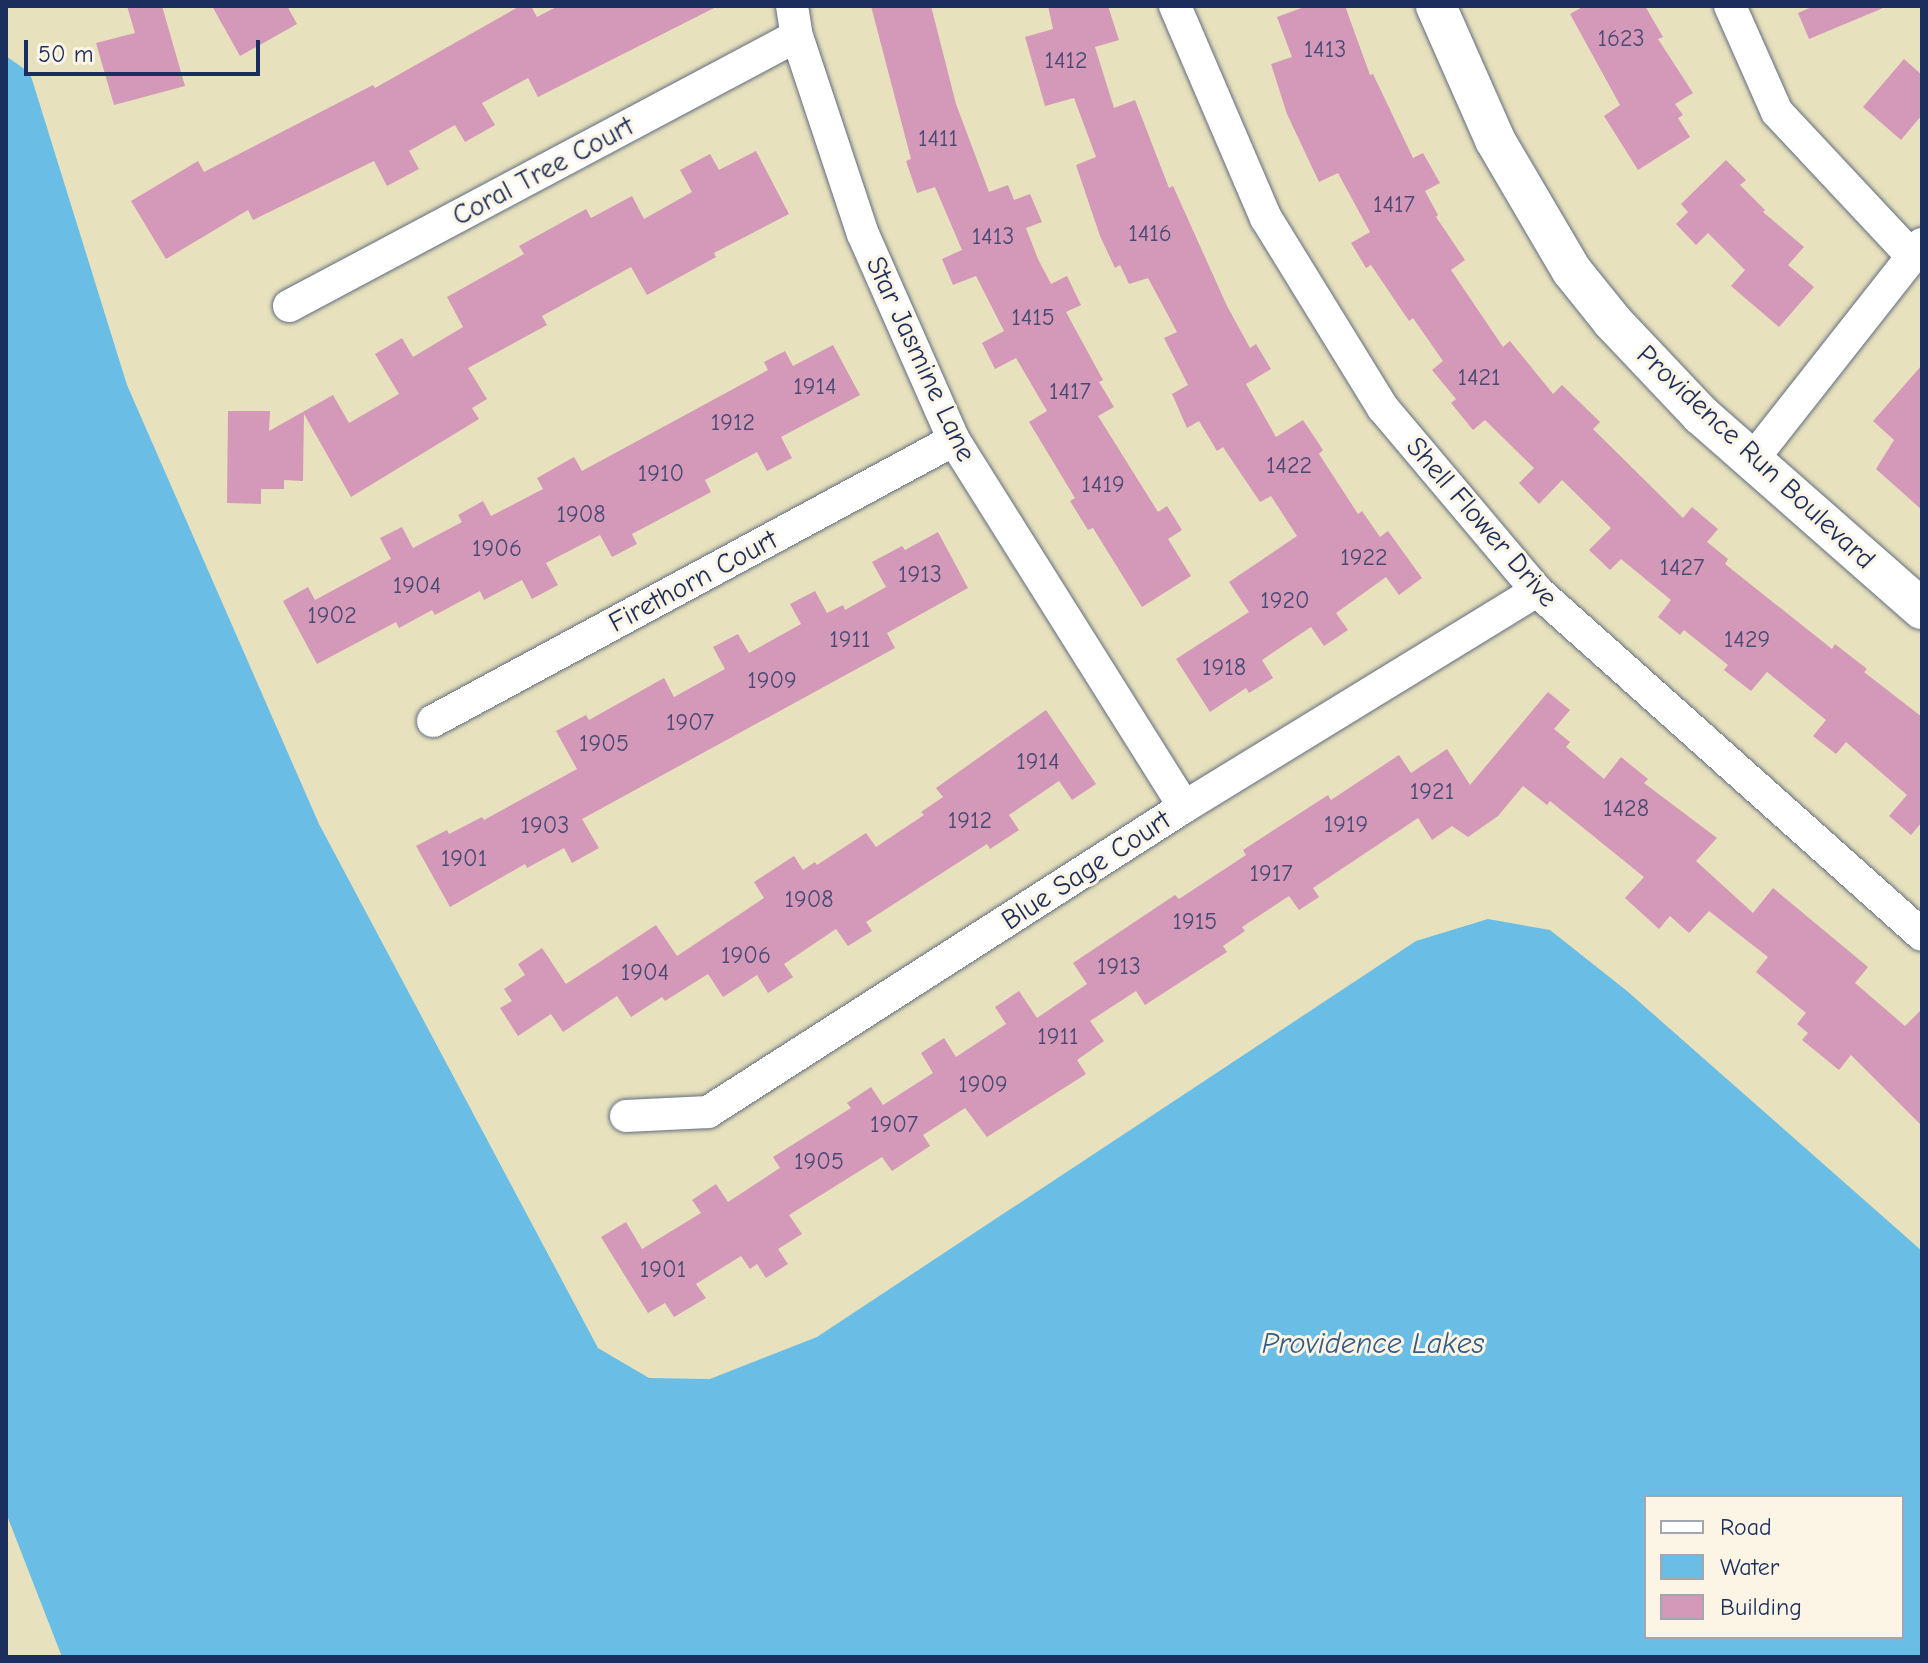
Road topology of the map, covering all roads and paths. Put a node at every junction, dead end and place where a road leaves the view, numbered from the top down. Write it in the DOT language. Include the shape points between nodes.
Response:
graph roads {
  1 [pos="1175,6"];
  2 [pos="1436,6"];
  3 [pos="1730,6"];
  4 [pos="795,21"];
  5 [pos="1917,249"];
  6 [pos="289,306"];
  7 [pos="954,440"];
  8 [pos="1752,460"];
  9 [pos="1537,591"];
  10 [pos="1922,609"];
  11 [pos="433,721"];
  12 [pos="1184,807"];
  13 [pos="1922,935"];
  14 [pos="626,1116"];
  1 -- 9 [label="street, Shell Flower Drive" via="1266,218 1383,408"];
  2 -- 8 [label="street, Providence Run Boulevard" via="1495,140 1572,271 1656,369"];
  3 -- 5 [label="street" via="1777,112"];
  4 -- 6 [label="street, Coral Tree Court"];
  4 -- 7 [label="street, Star Jasmine Lane" via="863,234"];
  5 -- 8 [label="street"];
  7 -- 11 [label="street, Firethorn Court"];
  7 -- 12 [label="street, Star Jasmine Lane"];
  8 -- 10 [label="street, Providence Run Boulevard"];
  9 -- 12 [label="street, Blue Sage Court"];
  9 -- 13 [label="street, Shell Flower Drive"];
  12 -- 14 [label="street, Blue Sage Court" via="708,1112"];
}
